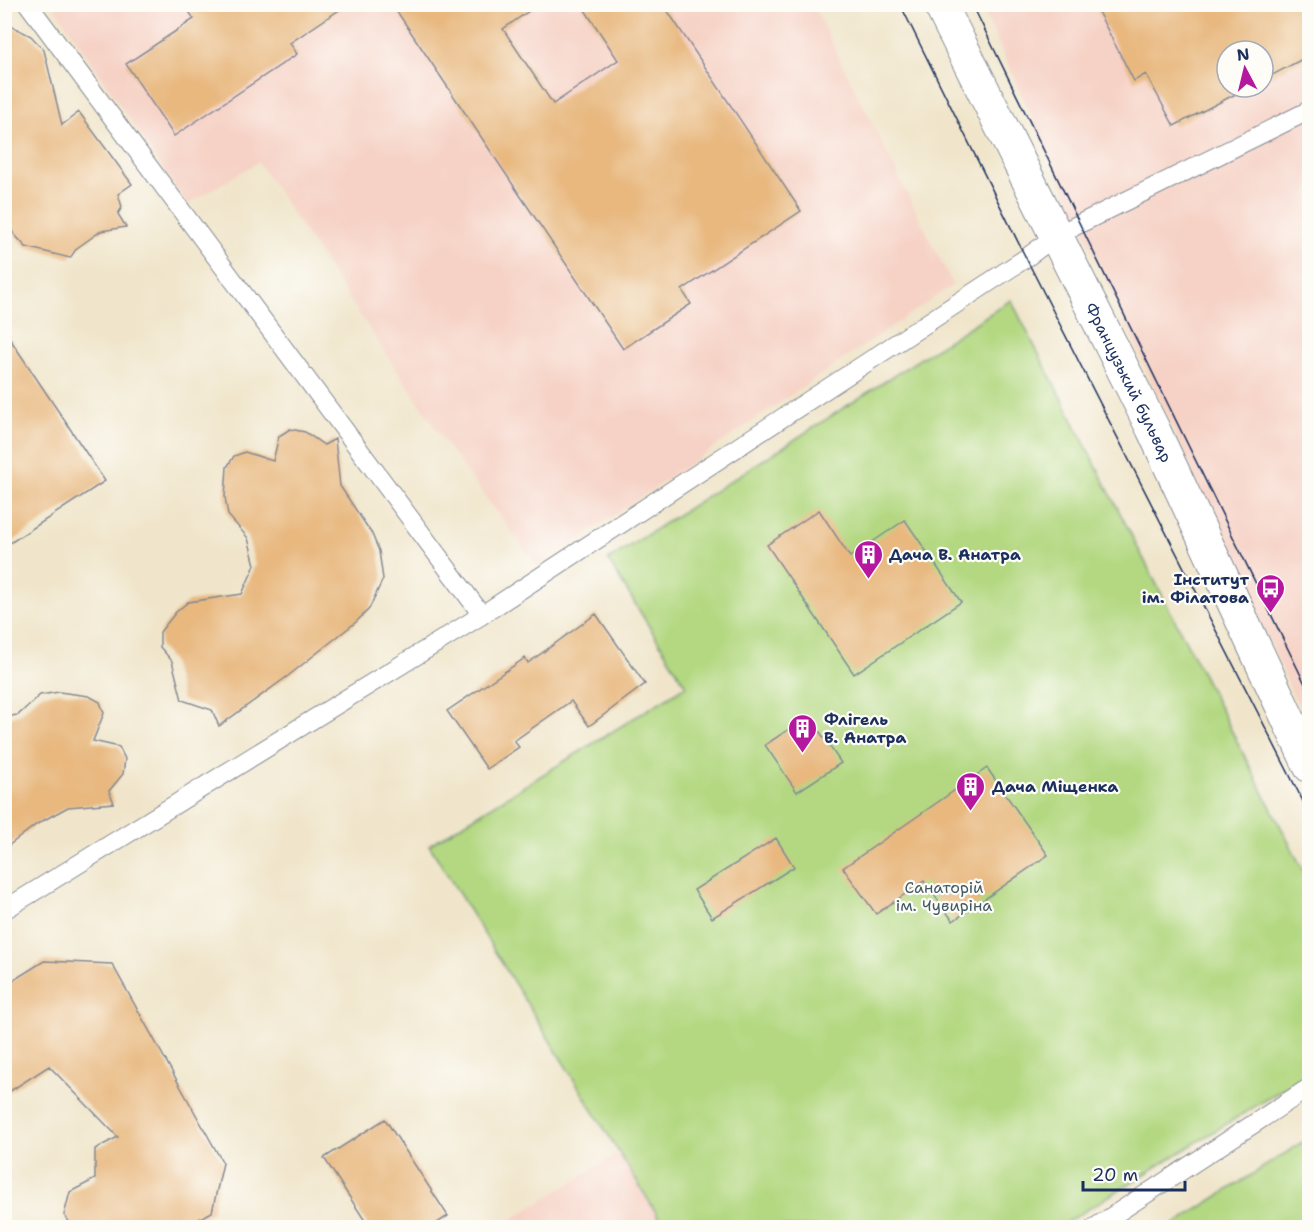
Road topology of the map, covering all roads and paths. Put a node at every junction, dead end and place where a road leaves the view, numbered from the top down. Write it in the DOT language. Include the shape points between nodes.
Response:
graph roads {
  1 [pos="28,4"];
  2 [pos="940,4"];
  3 [pos="1310,110"];
  4 [pos="1057,235"];
  5 [pos="482,615"];
  6 [pos="1310,766"];
  7 [pos="4,910"];
  8 [pos="1310,1087"];
  9 [pos="1094,1227"];
  1 -- 5 [label="lane"];
  2 -- 4 [label="street, Французький бульвар"];
  3 -- 4 [label="lane"];
  4 -- 5 [label="lane"];
  4 -- 6 [label="street, Французький бульвар" via="1173,471"];
  5 -- 7 [label="lane"];
  8 -- 9 [label="lane"];
}
